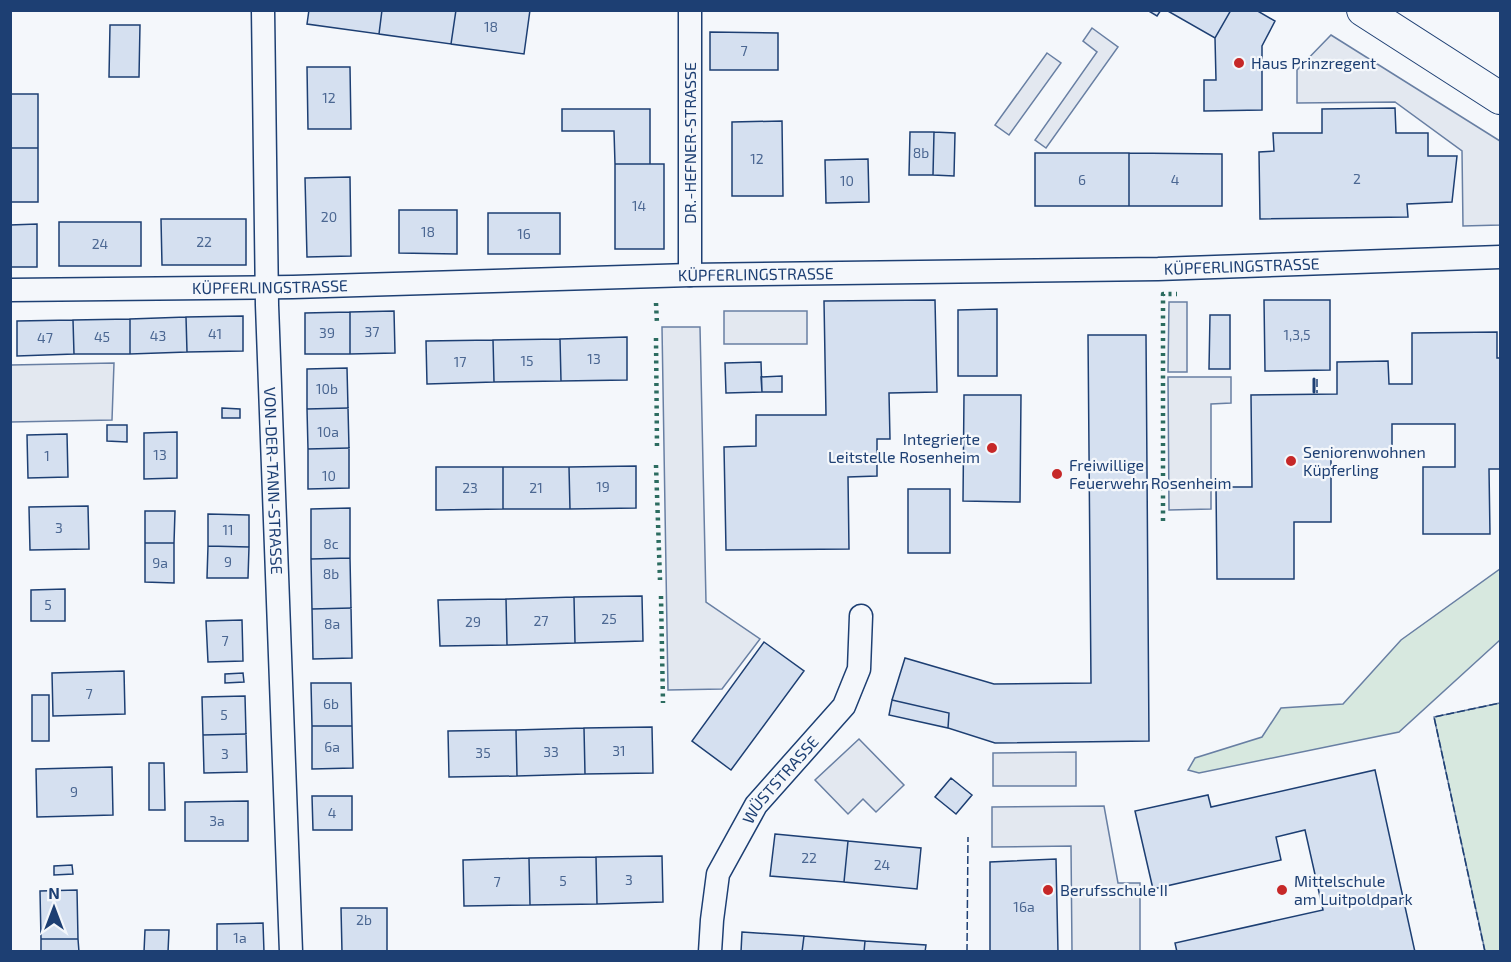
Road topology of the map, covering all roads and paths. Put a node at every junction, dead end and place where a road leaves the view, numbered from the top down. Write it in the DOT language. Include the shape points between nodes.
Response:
graph roads {
  1 [pos="263,10"];
  2 [pos="690,10"];
  3 [pos="1363,10"];
  4 [pos="1500,98"];
  5 [pos="1500,257"];
  6 [pos="690,275"];
  7 [pos="267,287"];
  8 [pos="10,290"];
  9 [pos="861,616"];
  10 [pos="291,951"];
  11 [pos="710,951"];
  1 -- 7 [label="street, VON-DER-TANN-STRASSE"];
  2 -- 6 [label="street, DR.-HEFNER-STRASSE"];
  3 -- 4 [label="main road"];
  5 -- 6 [label="street, KÜPFERLINGSTRASSE" via="1158,269"];
  6 -- 7 [label="street, KÜPFERLINGSTRASSE"];
  7 -- 8 [label="street, KÜPFERLINGSTRASSE"];
  7 -- 10 [label="street, VON-DER-TANN-STRASSE"];
  9 -- 11 [label="street, WÜSTSTRASSE" via="859,669 844,706 756,805 718,874"];
}
